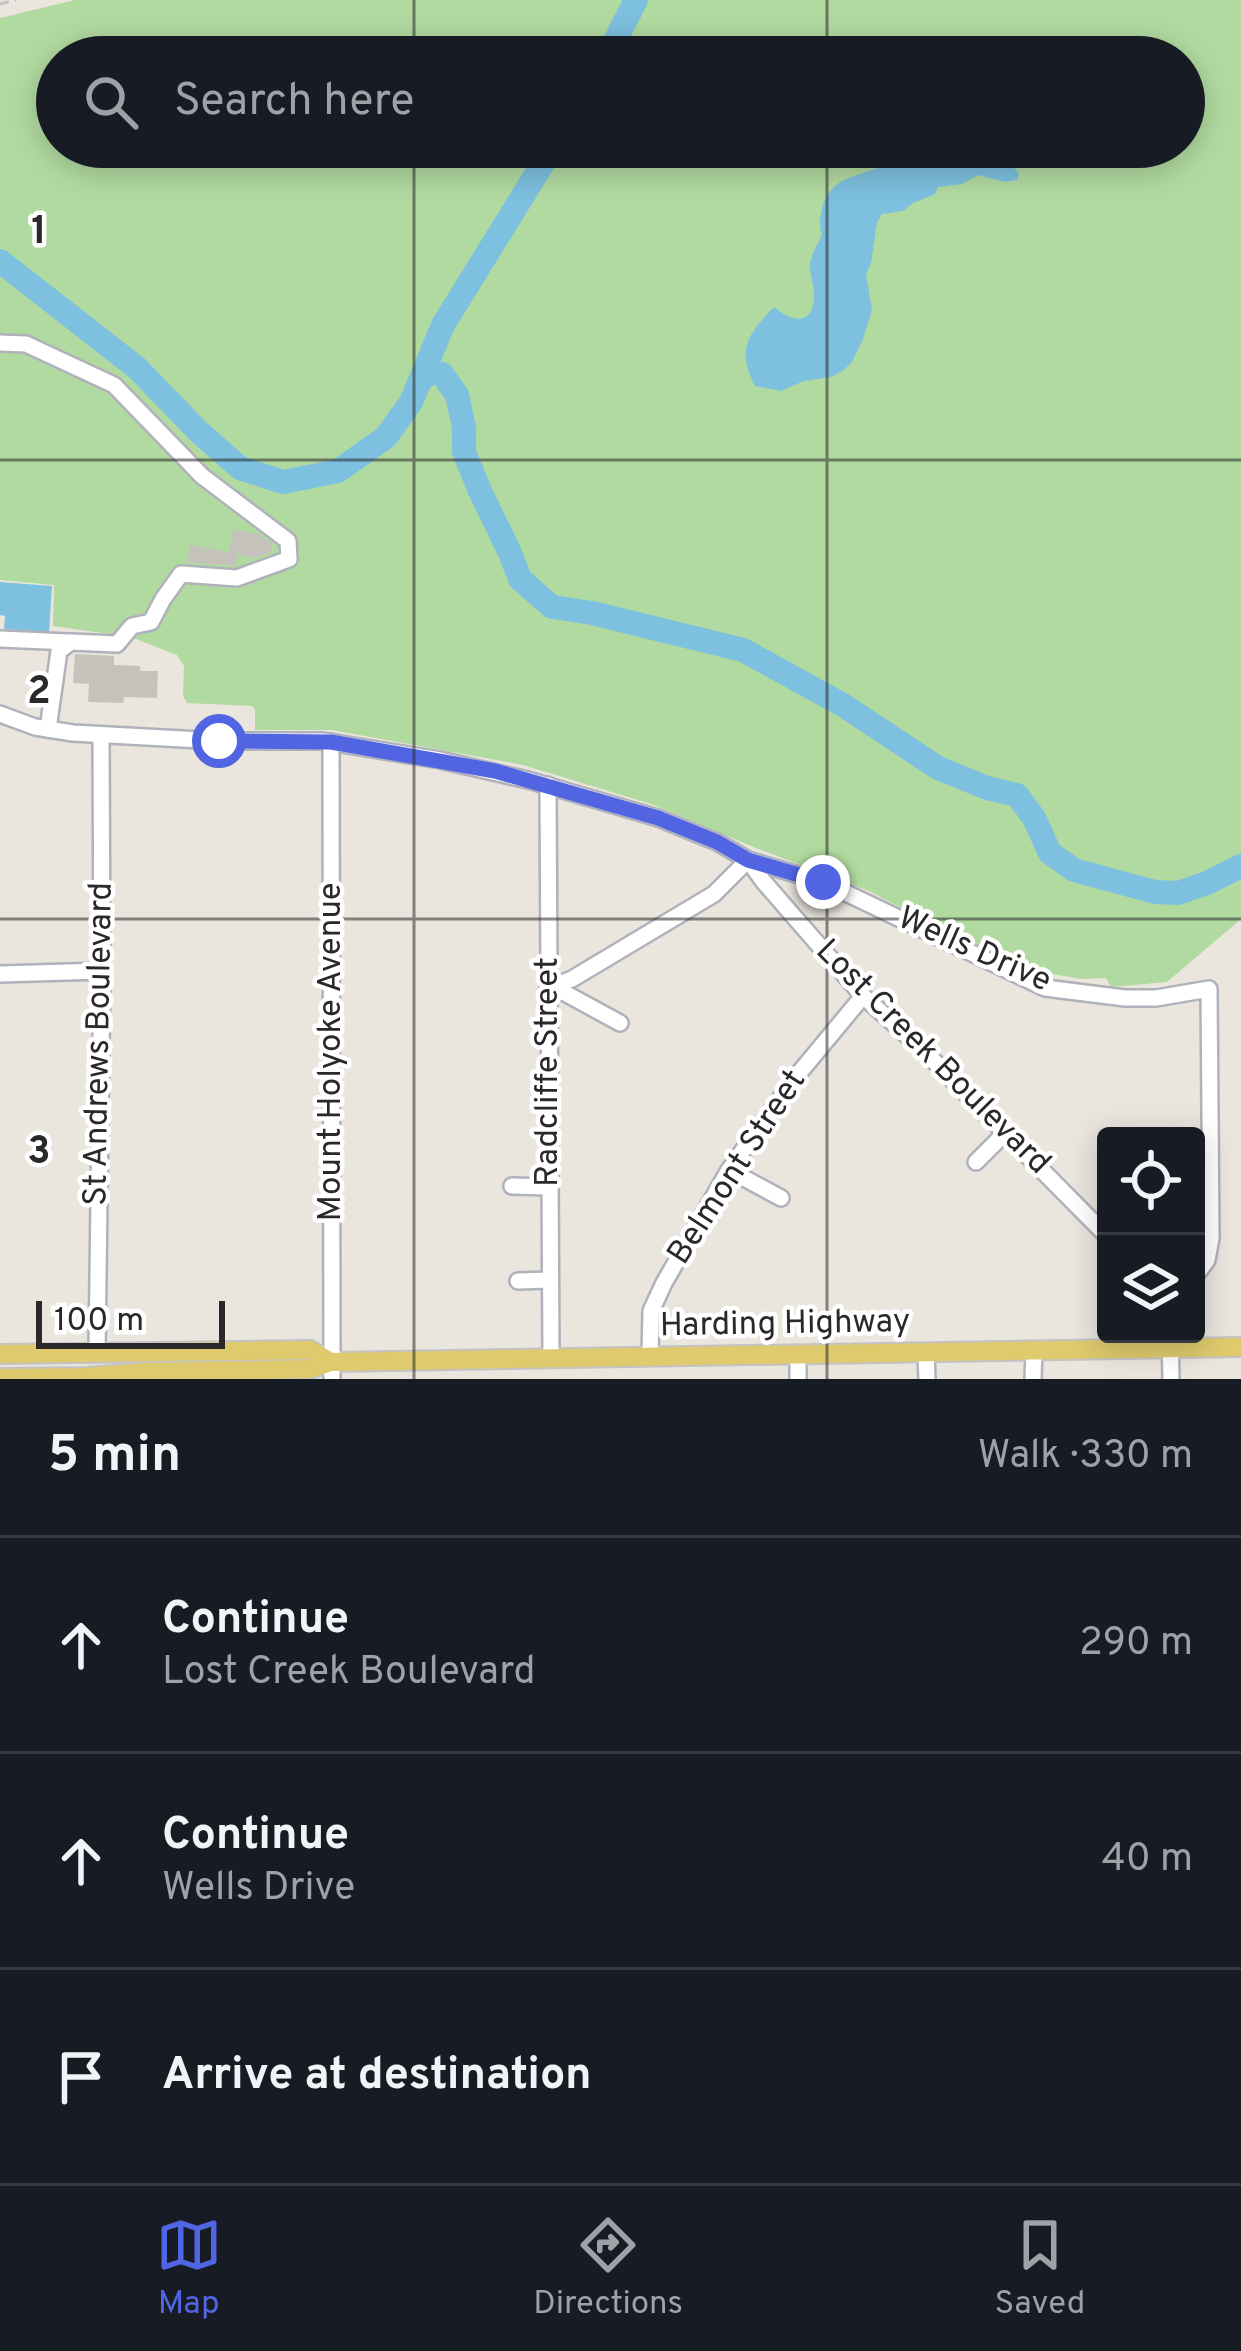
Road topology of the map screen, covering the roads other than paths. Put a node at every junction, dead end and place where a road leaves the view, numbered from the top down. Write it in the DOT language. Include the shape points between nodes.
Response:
graph roads {
  1 [pos="0,343"];
  2 [pos="0,639"];
  3 [pos="71,642"];
  4 [pos="0,715"];
  5 [pos="48,730"];
  6 [pos="101,736"];
  7 [pos="331,742"];
  8 [pos="548,785"];
  9 [pos="748,860"];
  10 [pos="102,971"];
  11 [pos="0,974"];
  12 [pos="550,987"];
  13 [pos="862,996"];
  14 [pos="620,1023"];
  15 [pos="1005,1133"];
  16 [pos="976,1162"];
  17 [pos="729,1170"];
  18 [pos="512,1186"];
  19 [pos="549,1186"];
  20 [pos="781,1198"];
  21 [pos="1097,1226"];
  22 [pos="1205,1263"];
  23 [pos="550,1280"];
  24 [pos="518,1281"];
  25 [pos="1143,1343"];
  26 [pos="1170,1343"];
  27 [pos="1198,1343"];
  28 [pos="1241,1346"];
  29 [pos="1034,1351"];
  30 [pos="97,1352"];
  31 [pos="926,1353"];
  32 [pos="0,1354"];
  33 [pos="798,1355"];
  34 [pos="650,1358"];
  35 [pos="551,1359"];
  36 [pos="331,1370"];
  37 [pos="146,1375"];
  38 [pos="264,1375"];
  39 [pos="0,1378"];
  40 [pos="100,1378"];
  41 [pos="18,1379"];
  42 [pos="798,1379"];
  43 [pos="927,1379"];
  44 [pos="1033,1379"];
  45 [pos="1172,1379"];
  1 -- 3 [label="street" via="26,344 114,385 202,476 288,541 289,560 237,578 181,574 151,622 132,626 117,644"];
  2 -- 3 [label="street"];
  3 -- 5 [label="street" via="59,651"];
  4 -- 5 [label="street, Lost Creek Boulevard"];
  5 -- 6 [label="street, Lost Creek Boulevard"];
  6 -- 7 [label="street, Lost Creek Boulevard"];
  6 -- 10 [label="street, St Andrews Boulevard"];
  7 -- 8 [label="street, Lost Creek Boulevard"];
  7 -- 36 [label="street, Mount Holyoke Avenue"];
  8 -- 9 [label="street, Lost Creek Boulevard" via="658,818"];
  8 -- 12 [label="street, Radcliffe Street"];
  9 -- 12 [label="street" via="702,902"];
  9 -- 13 [label="street, Lost Creek Boulevard"];
  9 -- 22 [label="street, Wells Drive" via="823,882 1045,988 1125,998 1209,989"];
  10 -- 11 [label="street"];
  10 -- 30 [label="street, St Andrews Boulevard"];
  12 -- 14 [label="street"];
  12 -- 19 [label="street, Radcliffe Street"];
  13 -- 15 [label="street, Lost Creek Boulevard"];
  13 -- 17 [label="street, Belmont Street"];
  15 -- 16 [label="street"];
  15 -- 21 [label="street, Lost Creek Boulevard"];
  17 -- 20 [label="street"];
  17 -- 34 [label="street, Belmont Street" via="651,1311"];
  18 -- 19 [label="street"];
  19 -- 23 [label="street, Radcliffe Street"];
  23 -- 24 [label="street"];
  23 -- 35 [label="street, Radcliffe Street"];
  25 -- 29 [label="main road, Harding Highway"];
  26 -- 45 [label="street"];
  27 -- 28 [label="main road, Harding Highway"];
  29 -- 31 [label="main road, Harding Highway"];
  29 -- 44 [label="street"];
  30 -- 32 [label="main road, Harding Highway"];
  30 -- 36 [label="main road, Harding Highway" via="310,1350"];
  31 -- 33 [label="main road, Harding Highway"];
  31 -- 43 [label="street"];
  33 -- 34 [label="main road, Harding Highway"];
  33 -- 42 [label="street"];
  34 -- 35 [label="main road, Harding Highway"];
  35 -- 36 [label="main road, Harding Highway"];
  36 -- 38 [label="main road, Harding Highway"];
  37 -- 38 [label="main road, Harding Highway"];
  37 -- 40 [label="main road, Harding Highway"];
  39 -- 41 [label="main road, Harding Highway"];
  40 -- 41 [label="main road, Harding Highway"];
}
